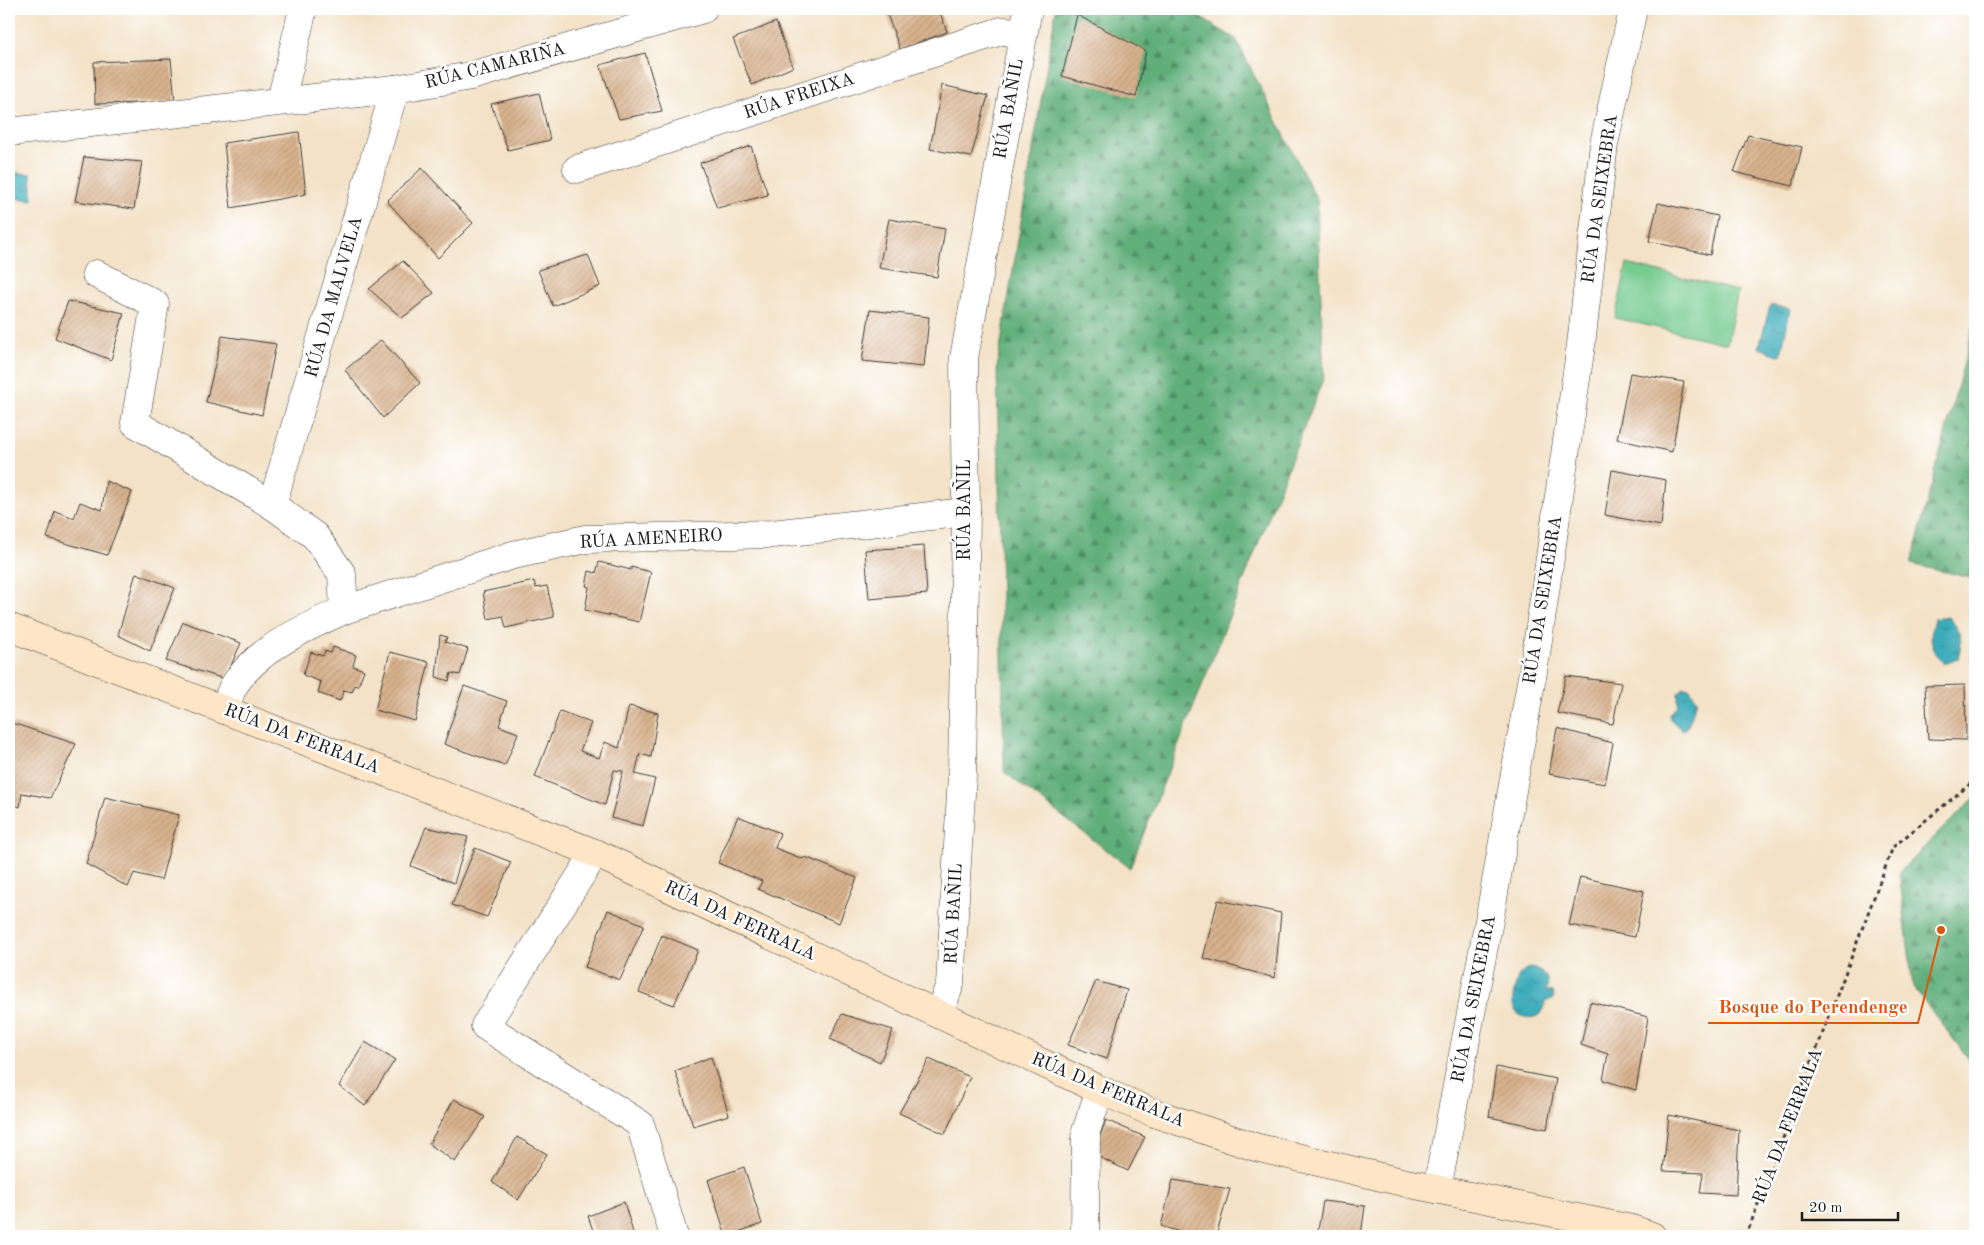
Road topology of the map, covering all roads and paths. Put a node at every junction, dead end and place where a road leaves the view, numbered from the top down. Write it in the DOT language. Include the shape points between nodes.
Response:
graph roads {
  1 [pos="303,9"];
  2 [pos="703,9"];
  3 [pos="1633,9"];
  4 [pos="1025,20"];
  5 [pos="395,88"];
  6 [pos="281,101"];
  7 [pos="9,132"];
  8 [pos="577,169"];
  9 [pos="96,274"];
  10 [pos="272,505"];
  11 [pos="966,512"];
  12 [pos="344,610"];
  13 [pos="9,627"];
  14 [pos="225,710"];
  15 [pos="1975,780"];
  16 [pos="596,853"];
  17 [pos="939,1014"];
  18 [pos="1100,1090"];
  19 [pos="1438,1190"];
  20 [pos="674,1236"];
  21 [pos="1085,1236"];
  22 [pos="1652,1236"];
  23 [pos="1746,1236"];
  1 -- 6 [label="street"];
  2 -- 5 [label="street, RÚA CAMARIÑA" via="471,76"];
  3 -- 19 [label="street, RÚA DA SEIXEBRA" via="1604,144 1581,345 1536,654"];
  4 -- 8 [label="street, RÚA FREIXA" via="1001,31"];
  4 -- 11 [label="street, RÚA BAÑIL" via="964,358"];
  5 -- 6 [label="street, RÚA CAMARIÑA"];
  5 -- 10 [label="street, RÚA DA MALVELA"];
  6 -- 7 [label="street, RÚA CAMARIÑA"];
  9 -- 10 [label="street" via="155,304 135,423"];
  10 -- 12 [label="street" via="315,536 342,574"];
  11 -- 12 [label="street, RÚA AMENEIRO" via="772,534 586,539 513,555"];
  11 -- 17 [label="street, RÚA BAÑIL" via="962,776 950,984"];
  12 -- 14 [label="street" via="290,635 253,664 233,688"];
  13 -- 14 [label="street, RÚA DA FERRALA"];
  14 -- 16 [label="street, RÚA DA FERRALA"];
  15 -- 23 [label="path, RÚA DA FERRALA" via="1893,847"];
  16 -- 17 [label="street, RÚA DA FERRALA"];
  16 -- 20 [label="street" via="485,1026 640,1124"];
  17 -- 18 [label="street, RÚA DA FERRALA"];
  18 -- 19 [label="street, RÚA DA FERRALA" via="1154,1113 1255,1147"];
  18 -- 21 [label="street" via="1086,1131"];
  19 -- 22 [label="street, RÚA DA FERRALA" via="1632,1229"];
}
